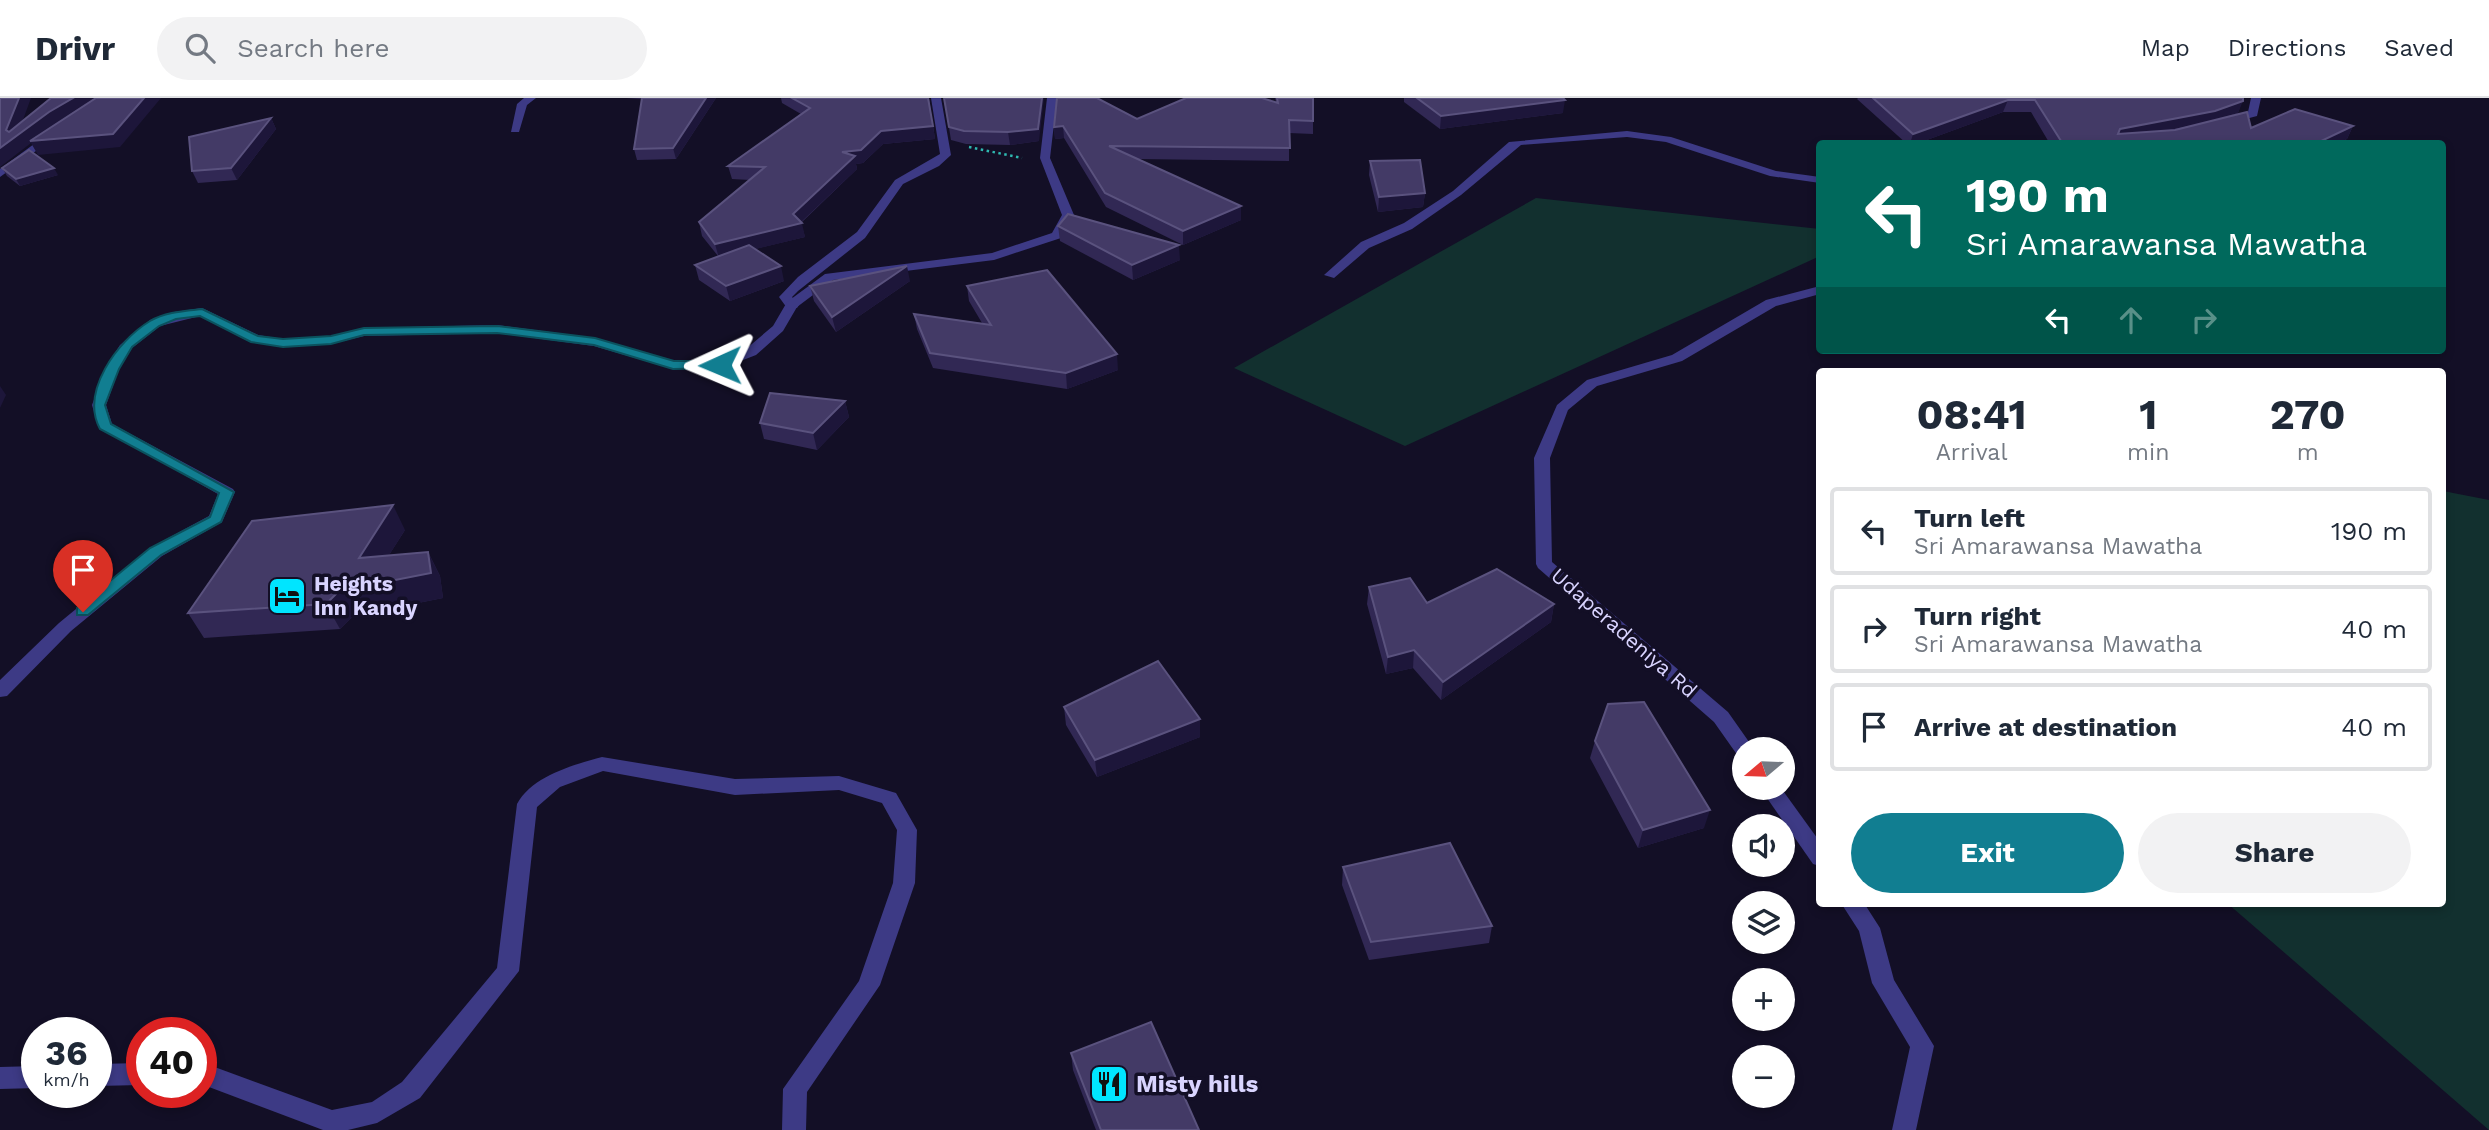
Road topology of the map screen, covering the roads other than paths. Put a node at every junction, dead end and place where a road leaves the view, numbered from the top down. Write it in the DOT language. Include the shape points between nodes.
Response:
graph roads {
  1 [pos="531,98"];
  2 [pos="936,98"];
  3 [pos="1052,98"];
  4 [pos="2256,98"];
  5 [pos="2211,128"];
  6 [pos="62,129"];
  7 [pos="515,130"];
  8 [pos="0,174"];
  9 [pos="1816,179"];
  10 [pos="1330,275"];
  11 [pos="1816,291"];
  12 [pos="792,305"];
  13 [pos="0,691"];
  14 [pos="1735,737"];
  15 [pos="1779,800"];
  16 [pos="1816,852"];
  17 [pos="1855,907"];
  18 [pos="21,1077"];
  19 [pos="0,1078"];
  20 [pos="217,1079"];
  21 [pos="794,1130"];
  22 [pos="1904,1130"];
  1 -- 7 [label="street" via="522,104"];
  2 -- 12 [label="street" via="946,155 937,165 898,182 863,234 834,260 796,283 785,297"];
  3 -- 12 [label="street" via="1045,158 1068,215 1057,235 994,256 829,277"];
  4 -- 5 [label="street" via="2253,114"];
  6 -- 8 [label="street"];
  9 -- 10 [label="street" via="1773,174 1667,139 1627,134 1521,142 1457,193 1408,226 1365,245"];
  11 -- 14 [label="street, Udaperadeniya Rd" via="1770,303 1677,358 1592,383 1562,408 1542,458 1544,564 1721,717"];
  12 -- 13 [label="street" via="778,327 751,352 720,365 673,365 595,342 497,329 364,332 283,343 255,339 202,312 155,323 127,345 112,369 99,405 105,426 227,492 216,519 156,552 65,627"];
  15 -- 16 [label="street"];
  17 -- 22 [label="street" via="1870,928 1883,983 1922,1046"];
  18 -- 19 [label="street"];
  20 -- 21 [label="street" via="331,1122 377,1112 411,1090 508,971 527,804 553,782 602,764 735,787 839,783 889,798 907,830 904,883 869,985 794,1089"];
}
